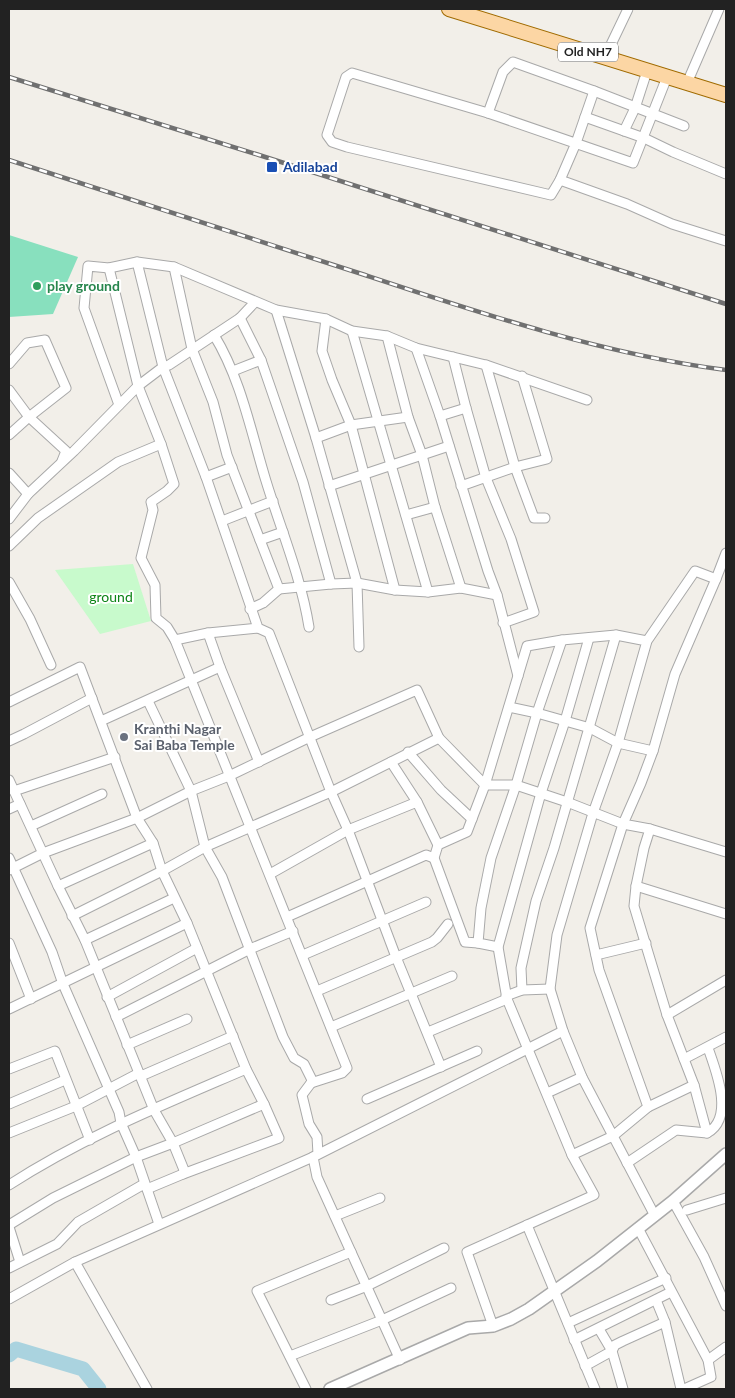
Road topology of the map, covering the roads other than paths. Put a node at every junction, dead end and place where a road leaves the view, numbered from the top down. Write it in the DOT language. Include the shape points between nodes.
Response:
graph roads {
  1 [pos="449,9"];
  2 [pos="474,9"];
  3 [pos="628,9"];
  4 [pos="719,9"];
  5 [pos="606,54"];
  6 [pos="647,71"];
  7 [pos="667,77"];
  8 [pos="688,80"];
  9 [pos="726,88"];
  10 [pos="594,91"];
  11 [pos="726,95"];
  12 [pos="635,108"];
  13 [pos="488,113"];
  14 [pos="654,114"];
  15 [pos="585,117"];
  16 [pos="684,126"];
  17 [pos="624,131"];
  18 [pos="644,138"];
  19 [pos="576,143"];
  20 [pos="726,174"];
  21 [pos="560,180"];
  22 [pos="726,241"];
  23 [pos="138,262"];
  24 [pos="174,267"];
  25 [pos="109,268"];
  26 [pos="255,302"];
  27 [pos="276,310"];
  28 [pos="240,318"];
  29 [pos="326,320"];
  30 [pos="352,330"];
  31 [pos="214,334"];
  32 [pos="387,336"];
  33 [pos="192,348"];
  34 [pos="416,348"];
  35 [pos="453,357"];
  36 [pos="261,360"];
  37 [pos="9,364"];
  38 [pos="486,365"];
  39 [pos="163,367"];
  40 [pos="233,371"];
  41 [pos="522,376"];
  42 [pos="138,386"];
  43 [pos="9,390"];
  44 [pos="587,400"];
  45 [pos="119,405"];
  46 [pos="466,408"];
  47 [pos="28,416"];
  48 [pos="440,416"];
  49 [pos="408,417"];
  50 [pos="378,421"];
  51 [pos="351,425"];
  52 [pos="9,435"];
  53 [pos="316,438"];
  54 [pos="161,444"];
  55 [pos="449,446"];
  56 [pos="422,455"];
  57 [pos="61,463"];
  58 [pos="391,466"];
  59 [pos="232,467"];
  60 [pos="516,467"];
  61 [pos="9,473"];
  62 [pos="363,475"];
  63 [pos="206,477"];
  64 [pos="486,478"];
  65 [pos="329,486"];
  66 [pos="462,486"];
  67 [pos="28,494"];
  68 [pos="273,501"];
  69 [pos="435,507"];
  70 [pos="249,510"];
  71 [pos="406,515"];
  72 [pos="545,518"];
  73 [pos="9,519"];
  74 [pos="222,521"];
  75 [pos="283,532"];
  76 [pos="260,540"];
  77 [pos="9,546"];
  78 [pos="726,553"];
  79 [pos="716,578"];
  80 [pos="9,582"];
  81 [pos="357,583"];
  82 [pos="331,584"];
  83 [pos="301,588"];
  84 [pos="462,588"];
  85 [pos="279,589"];
  86 [pos="395,590"];
  87 [pos="428,592"];
  88 [pos="497,595"];
  89 [pos="250,608"];
  90 [pos="504,623"];
  91 [pos="309,627"];
  92 [pos="258,628"];
  93 [pos="208,633"];
  94 [pos="616,635"];
  95 [pos="589,638"];
  96 [pos="175,640"];
  97 [pos="562,640"];
  98 [pos="647,641"];
  99 [pos="359,647"];
  100 [pos="51,665"];
  101 [pos="220,667"];
  102 [pos="518,676"];
  103 [pos="190,680"];
  104 [pos="92,698"];
  105 [pos="148,701"];
  106 [pos="9,702"];
  107 [pos="509,706"];
  108 [pos="537,713"];
  109 [pos="101,721"];
  110 [pos="566,721"];
  111 [pos="590,728"];
  112 [pos="310,737"];
  113 [pos="439,738"];
  114 [pos="9,741"];
  115 [pos="618,743"];
  116 [pos="652,751"];
  117 [pos="408,752"];
  118 [pos="115,758"];
  119 [pos="259,762"];
  120 [pos="391,762"];
  121 [pos="228,776"];
  122 [pos="9,780"];
  123 [pos="485,785"];
  124 [pos="516,785"];
  125 [pos="14,791"];
  126 [pos="191,791"];
  127 [pos="331,792"];
  128 [pos="541,793"];
  129 [pos="102,794"];
  130 [pos="416,802"];
  131 [pos="567,802"];
  132 [pos="20,804"];
  133 [pos="9,809"];
  134 [pos="593,813"];
  135 [pos="138,818"];
  136 [pos="472,819"];
  137 [pos="623,824"];
  138 [pos="31,826"];
  139 [pos="250,826"];
  140 [pos="650,829"];
  141 [pos="348,830"];
  142 [pos="153,843"];
  143 [pos="438,845"];
  144 [pos="205,847"];
  145 [pos="726,852"];
  146 [pos="43,853"];
  147 [pos="9,858"];
  148 [pos="434,858"];
  149 [pos="11,869"];
  150 [pos="162,871"];
  151 [pos="270,874"];
  152 [pos="368,880"];
  153 [pos="58,886"];
  154 [pos="636,886"];
  155 [pos="174,898"];
  156 [pos="426,902"];
  157 [pos="726,914"];
  158 [pos="72,916"];
  159 [pos="288,917"];
  160 [pos="384,920"];
  161 [pos="188,923"];
  162 [pos="448,924"];
  163 [pos="293,931"];
  164 [pos="85,940"];
  165 [pos="478,943"];
  166 [pos="646,943"];
  167 [pos="9,946"];
  168 [pos="498,947"];
  169 [pos="197,948"];
  170 [pos="250,949"];
  171 [pos="303,955"];
  172 [pos="596,955"];
  173 [pos="396,957"];
  174 [pos="96,966"];
  175 [pos="19,970"];
  176 [pos="207,972"];
  177 [pos="9,974"];
  178 [pos="452,976"];
  179 [pos="726,980"];
  180 [pos="63,984"];
  181 [pos="550,989"];
  182 [pos="522,990"];
  183 [pos="317,991"];
  184 [pos="411,993"];
  185 [pos="108,997"];
  186 [pos="507,998"];
  187 [pos="31,999"];
  188 [pos="9,1009"];
  189 [pos="667,1015"];
  190 [pos="116,1017"];
  191 [pos="187,1019"];
  192 [pos="331,1027"];
  193 [pos="428,1032"];
  194 [pos="563,1032"];
  195 [pos="233,1036"];
  196 [pos="726,1037"];
  197 [pos="127,1046"];
  198 [pos="708,1048"];
  199 [pos="528,1049"];
  200 [pos="477,1051"];
  201 [pos="684,1059"];
  202 [pos="441,1067"];
  203 [pos="9,1069"];
  204 [pos="246,1069"];
  205 [pos="140,1074"];
  206 [pos="582,1077"];
  207 [pos="65,1080"];
  208 [pos="312,1083"];
  209 [pos="694,1085"];
  210 [pos="108,1089"];
  211 [pos="547,1093"];
  212 [pos="367,1099"];
  213 [pos="9,1104"];
  214 [pos="264,1104"];
  215 [pos="76,1106"];
  216 [pos="648,1107"];
  217 [pos="154,1110"];
  218 [pos="122,1123"];
  219 [pos="9,1133"];
  220 [pos="706,1133"];
  221 [pos="612,1136"];
  222 [pos="90,1140"];
  223 [pos="173,1144"];
  224 [pos="726,1154"];
  225 [pos="572,1155"];
  226 [pos="316,1156"];
  227 [pos="136,1157"];
  228 [pos="627,1163"];
  229 [pos="184,1174"];
  230 [pos="9,1184"];
  231 [pos="146,1187"];
  232 [pos="380,1198"];
  233 [pos="726,1198"];
  234 [pos="673,1201"];
  235 [pos="687,1210"];
  236 [pos="335,1216"];
  237 [pos="655,1216"];
  238 [pos="158,1224"];
  239 [pos="527,1225"];
  240 [pos="9,1226"];
  241 [pos="638,1228"];
  242 [pos="444,1248"];
  243 [pos="351,1252"];
  244 [pos="20,1262"];
  245 [pos="75,1262"];
  246 [pos="9,1268"];
  247 [pos="666,1278"];
  248 [pos="366,1286"];
  249 [pos="451,1288"];
  250 [pos="554,1292"];
  251 [pos="671,1292"];
  252 [pos="9,1299"];
  253 [pos="331,1300"];
  254 [pos="656,1300"];
  255 [pos="726,1306"];
  256 [pos="382,1320"];
  257 [pos="665,1322"];
  258 [pos="568,1323"];
  259 [pos="493,1326"];
  260 [pos="600,1329"];
  261 [pos="574,1340"];
  262 [pos="726,1347"];
  263 [pos="612,1351"];
  264 [pos="290,1356"];
  265 [pos="400,1360"];
  266 [pos="708,1360"];
  267 [pos="585,1366"];
  268 [pos="147,1389"];
  269 [pos="306,1389"];
  270 [pos="330,1389"];
  271 [pos="595,1389"];
  272 [pos="623,1389"];
  273 [pos="682,1389"];
  1 -- 5 [label="main road, Old NH7"];
  2 -- 5 [label="main road, old NH7"];
  3 -- 5 [label="street"];
  4 -- 8 [label="street"];
  5 -- 6 [label="main road, Old NH7"];
  5 -- 8 [label="main road, old NH7"];
  6 -- 7 [label="main road, Old NH7"];
  6 -- 12 [label="street"];
  7 -- 8 [label="main road, Old NH7"];
  7 -- 14 [label="street"];
  8 -- 9 [label="main road, old NH7"];
  8 -- 11 [label="main road, Old NH7"];
  10 -- 12 [label="street"];
  10 -- 13 [label="street" via="513,62 503,72"];
  10 -- 15 [label="street"];
  12 -- 14 [label="street"];
  12 -- 17 [label="street"];
  13 -- 19 [label="street"];
  13 -- 21 [label="street" via="352,73 346,76 327,135 332,142 346,147 548,196"];
  14 -- 16 [label="street"];
  14 -- 18 [label="street"];
  15 -- 17 [label="street"];
  15 -- 19 [label="street"];
  17 -- 18 [label="street"];
  18 -- 19 [label="street" via="634,163"];
  18 -- 20 [label="street"];
  19 -- 21 [label="street"];
  21 -- 22 [label="street" via="672,224"];
  23 -- 24 [label="street"];
  23 -- 25 [label="street"];
  23 -- 39 [label="street"];
  24 -- 26 [label="street"];
  24 -- 33 [label="street"];
  25 -- 42 [label="street"];
  25 -- 45 [label="street" via="88,266 84,308"];
  26 -- 27 [label="street"];
  26 -- 28 [label="street"];
  27 -- 29 [label="street"];
  27 -- 53 [label="street"];
  28 -- 31 [label="street"];
  28 -- 36 [label="street"];
  29 -- 30 [label="street"];
  29 -- 51 [label="street" via="322,350"];
  30 -- 32 [label="street"];
  30 -- 50 [label="street"];
  31 -- 33 [label="street"];
  31 -- 40 [label="street"];
  32 -- 34 [label="street"];
  32 -- 49 [label="street"];
  33 -- 39 [label="street"];
  33 -- 59 [label="street" via="213,402"];
  34 -- 35 [label="street"];
  34 -- 48 [label="street"];
  35 -- 38 [label="street"];
  35 -- 46 [label="street"];
  36 -- 40 [label="street"];
  36 -- 82 [label="street" via="303,482"];
  37 -- 47 [label="street" via="27,344 45,340 66,388"];
  38 -- 41 [label="street"];
  38 -- 60 [label="street"];
  39 -- 42 [label="street"];
  39 -- 63 [label="street"];
  40 -- 68 [label="street"];
  41 -- 44 [label="street"];
  41 -- 60 [label="street" via="547,460"];
  42 -- 45 [label="street"];
  42 -- 54 [label="street"];
  43 -- 47 [label="street"];
  45 -- 57 [label="street"];
  46 -- 48 [label="street"];
  46 -- 64 [label="street"];
  47 -- 52 [label="street"];
  47 -- 57 [label="street" via="66,452"];
  48 -- 55 [label="street"];
  49 -- 50 [label="street"];
  49 -- 56 [label="street"];
  50 -- 51 [label="street"];
  50 -- 58 [label="street"];
  51 -- 53 [label="street"];
  51 -- 62 [label="street"];
  53 -- 65 [label="street"];
  54 -- 77 [label="street" via="118,462 38,518"];
  54 -- 96 [label="street" via="174,484 151,502 153,510 142,560 155,585 156,618 168,627"];
  55 -- 56 [label="street"];
  55 -- 66 [label="street"];
  56 -- 58 [label="street"];
  56 -- 69 [label="street"];
  57 -- 67 [label="street"];
  58 -- 62 [label="street"];
  58 -- 71 [label="street"];
  59 -- 63 [label="street"];
  59 -- 70 [label="street"];
  60 -- 64 [label="street"];
  60 -- 72 [label="street" via="534,518"];
  61 -- 67 [label="street"];
  62 -- 65 [label="street"];
  62 -- 86 [label="street"];
  63 -- 74 [label="street"];
  64 -- 66 [label="street"];
  64 -- 90 [label="street" via="511,539 534,612"];
  65 -- 81 [label="street"];
  66 -- 88 [label="street"];
  67 -- 73 [label="street"];
  68 -- 70 [label="street"];
  68 -- 75 [label="street"];
  69 -- 71 [label="street"];
  69 -- 84 [label="street"];
  70 -- 74 [label="street"];
  70 -- 76 [label="street"];
  71 -- 87 [label="street"];
  74 -- 89 [label="street"];
  75 -- 76 [label="street"];
  75 -- 83 [label="street"];
  76 -- 85 [label="street"];
  78 -- 79 [label="street"];
  79 -- 98 [label="street" via="695,571"];
  79 -- 116 [label="street" via="675,674"];
  80 -- 100 [label="street"];
  81 -- 82 [label="street"];
  81 -- 86 [label="street"];
  81 -- 99 [label="street"];
  82 -- 83 [label="street"];
  83 -- 85 [label="street"];
  83 -- 91 [label="street"];
  84 -- 87 [label="street"];
  84 -- 88 [label="street"];
  85 -- 89 [label="street" via="263,603"];
  86 -- 87 [label="street"];
  88 -- 90 [label="street"];
  89 -- 92 [label="street"];
  90 -- 102 [label="street"];
  92 -- 93 [label="street"];
  92 -- 112 [label="street" via="269,633"];
  93 -- 96 [label="street"];
  93 -- 101 [label="street"];
  94 -- 95 [label="street"];
  94 -- 98 [label="street"];
  94 -- 111 [label="street"];
  95 -- 97 [label="street"];
  95 -- 110 [label="street"];
  96 -- 103 [label="street"];
  97 -- 102 [label="street" via="527,646"];
  97 -- 108 [label="street"];
  98 -- 115 [label="street"];
  101 -- 103 [label="street"];
  101 -- 119 [label="street"];
  102 -- 107 [label="street"];
  103 -- 105 [label="street"];
  103 -- 121 [label="street"];
  104 -- 106 [label="street" via="80,667"];
  104 -- 109 [label="street"];
  104 -- 114 [label="street"];
  105 -- 109 [label="street"];
  105 -- 126 [label="street"];
  107 -- 108 [label="street"];
  107 -- 123 [label="street"];
  108 -- 110 [label="street"];
  108 -- 124 [label="street"];
  109 -- 118 [label="street"];
  110 -- 111 [label="street"];
  110 -- 128 [label="street"];
  111 -- 115 [label="street"];
  111 -- 131 [label="street"];
  112 -- 113 [label="street" via="416,690"];
  112 -- 119 [label="street"];
  112 -- 127 [label="street"];
  113 -- 117 [label="street"];
  113 -- 123 [label="street"];
  115 -- 116 [label="street"];
  115 -- 134 [label="street"];
  116 -- 137 [label="street"];
  117 -- 120 [label="street"];
  117 -- 136 [label="street" via="440,790"];
  118 -- 125 [label="street"];
  118 -- 135 [label="street"];
  119 -- 121 [label="street"];
  120 -- 127 [label="street"];
  120 -- 130 [label="street"];
  121 -- 126 [label="street"];
  121 -- 139 [label="street"];
  122 -- 125 [label="street"];
  123 -- 124 [label="street"];
  123 -- 136 [label="street"];
  124 -- 128 [label="street"];
  124 -- 165 [label="street" via="491,858"];
  125 -- 132 [label="street"];
  126 -- 135 [label="street"];
  126 -- 144 [label="street"];
  127 -- 139 [label="street"];
  127 -- 141 [label="street"];
  128 -- 131 [label="street"];
  128 -- 168 [label="street"];
  129 -- 138 [label="street"];
  130 -- 141 [label="street"];
  130 -- 143 [label="street"];
  131 -- 134 [label="street"];
  131 -- 182 [label="street" via="536,901 521,968"];
  132 -- 133 [label="street"];
  132 -- 138 [label="street"];
  134 -- 137 [label="street"];
  134 -- 181 [label="street" via="556,935"];
  135 -- 142 [label="street"];
  135 -- 146 [label="street"];
  136 -- 143 [label="street" via="467,832"];
  137 -- 140 [label="street"];
  137 -- 172 [label="street" via="590,928"];
  138 -- 146 [label="street"];
  139 -- 144 [label="street"];
  139 -- 151 [label="street"];
  140 -- 145 [label="street"];
  140 -- 154 [label="street"];
  141 -- 151 [label="street"];
  141 -- 152 [label="street"];
  142 -- 150 [label="street"];
  142 -- 153 [label="street"];
  143 -- 148 [label="street"];
  144 -- 150 [label="street"];
  144 -- 170 [label="street" via="222,877"];
  146 -- 149 [label="street"];
  146 -- 153 [label="street"];
  147 -- 149 [label="street"];
  148 -- 152 [label="street" via="426,855"];
  148 -- 165 [label="street" via="464,942"];
  149 -- 180 [label="street" via="52,952"];
  150 -- 155 [label="street"];
  150 -- 158 [label="street"];
  151 -- 159 [label="street"];
  152 -- 159 [label="street"];
  152 -- 160 [label="street"];
  153 -- 158 [label="street"];
  154 -- 157 [label="street"];
  154 -- 166 [label="street" via="634,906"];
  155 -- 161 [label="street"];
  155 -- 164 [label="street"];
  156 -- 160 [label="street"];
  158 -- 164 [label="street"];
  159 -- 163 [label="street"];
  160 -- 171 [label="street"];
  160 -- 173 [label="street"];
  161 -- 169 [label="street"];
  161 -- 174 [label="street"];
  162 -- 173 [label="street" via="435,940"];
  163 -- 170 [label="street"];
  163 -- 171 [label="street"];
  164 -- 174 [label="street"];
  165 -- 168 [label="street"];
  166 -- 172 [label="street"];
  166 -- 189 [label="street"];
  167 -- 175 [label="street"];
  168 -- 186 [label="street"];
  169 -- 176 [label="street"];
  169 -- 185 [label="street"];
  170 -- 176 [label="street"];
  170 -- 208 [label="street" via="283,1037 294,1058 304,1064"];
  171 -- 183 [label="street"];
  172 -- 216 [label="street"];
  173 -- 183 [label="street"];
  173 -- 184 [label="street"];
  174 -- 180 [label="street"];
  174 -- 185 [label="street"];
  175 -- 177 [label="street"];
  175 -- 187 [label="street"];
  176 -- 190 [label="street"];
  176 -- 195 [label="street"];
  178 -- 184 [label="street"];
  179 -- 189 [label="street"];
  180 -- 187 [label="street"];
  180 -- 210 [label="street"];
  181 -- 182 [label="street"];
  181 -- 194 [label="street"];
  182 -- 186 [label="street"];
  183 -- 192 [label="street"];
  184 -- 192 [label="street"];
  184 -- 193 [label="street"];
  185 -- 190 [label="street"];
  186 -- 193 [label="street"];
  186 -- 199 [label="street"];
  187 -- 188 [label="street"];
  189 -- 201 [label="street"];
  190 -- 197 [label="street"];
  191 -- 197 [label="street"];
  192 -- 208 [label="street" via="347,1068 342,1073"];
  193 -- 202 [label="street"];
  194 -- 199 [label="street"];
  194 -- 206 [label="street"];
  195 -- 204 [label="street"];
  195 -- 205 [label="street"];
  196 -- 198 [label="street"];
  197 -- 205 [label="street"];
  198 -- 201 [label="street"];
  198 -- 220 [label="street" via="720,1084 720,1118 714,1129"];
  199 -- 211 [label="street"];
  199 -- 226 [label="street"];
  200 -- 202 [label="street"];
  201 -- 209 [label="street"];
  202 -- 212 [label="street"];
  203 -- 207 [label="street" via="55,1051"];
  204 -- 214 [label="street"];
  204 -- 217 [label="street"];
  205 -- 210 [label="street"];
  205 -- 217 [label="street"];
  206 -- 211 [label="street"];
  206 -- 221 [label="street"];
  207 -- 213 [label="street"];
  207 -- 215 [label="street"];
  208 -- 226 [label="street" via="302,1096 309,1124 317,1137"];
  209 -- 216 [label="street"];
  209 -- 220 [label="street"];
  210 -- 215 [label="street"];
  210 -- 218 [label="street"];
  211 -- 225 [label="street"];
  214 -- 223 [label="street"];
  214 -- 229 [label="street" via="279,1138"];
  215 -- 219 [label="street"];
  215 -- 222 [label="street"];
  216 -- 221 [label="street"];
  217 -- 218 [label="street"];
  217 -- 223 [label="street"];
  218 -- 222 [label="street"];
  218 -- 227 [label="street"];
  220 -- 228 [label="street" via="676,1130"];
  221 -- 225 [label="street"];
  221 -- 228 [label="street"];
  222 -- 230 [label="street"];
  223 -- 227 [label="street"];
  223 -- 229 [label="street"];
  224 -- 234 [label="street"];
  225 -- 239 [label="street" via="594,1195"];
  226 -- 236 [label="street" via="316,1174"];
  226 -- 238 [label="street"];
  227 -- 231 [label="street"];
  227 -- 240 [label="street" via="53,1198"];
  228 -- 237 [label="street"];
  229 -- 231 [label="street"];
  231 -- 238 [label="street"];
  231 -- 244 [label="street" via="78,1222 57,1244"];
  232 -- 236 [label="street"];
  233 -- 235 [label="street"];
  234 -- 237 [label="street"];
  234 -- 255 [label="street"];
  236 -- 243 [label="street"];
  237 -- 241 [label="street"];
  238 -- 245 [label="street"];
  239 -- 250 [label="street"];
  239 -- 259 [label="street" via="467,1252"];
  240 -- 244 [label="street"];
  241 -- 247 [label="street"];
  241 -- 250 [label="street"];
  242 -- 248 [label="street"];
  243 -- 248 [label="street"];
  243 -- 264 [label="street" via="257,1291"];
  244 -- 246 [label="street"];
  245 -- 252 [label="street"];
  245 -- 268 [label="street"];
  247 -- 251 [label="street"];
  247 -- 258 [label="street"];
  248 -- 253 [label="street"];
  248 -- 256 [label="street"];
  249 -- 256 [label="street"];
  250 -- 258 [label="street"];
  250 -- 259 [label="street" via="511,1319"];
  251 -- 254 [label="street"];
  251 -- 266 [label="street"];
  254 -- 257 [label="street"];
  254 -- 260 [label="street"];
  256 -- 264 [label="street"];
  256 -- 265 [label="street"];
  257 -- 263 [label="street" via="615,1345"];
  257 -- 273 [label="street"];
  258 -- 261 [label="street"];
  259 -- 265 [label="street" via="468,1328"];
  260 -- 261 [label="street"];
  260 -- 263 [label="street"];
  261 -- 267 [label="street"];
  262 -- 266 [label="street"];
  263 -- 267 [label="street"];
  263 -- 272 [label="street"];
  264 -- 269 [label="street"];
  265 -- 270 [label="street"];
  266 -- 273 [label="street" via="711,1377"];
  267 -- 271 [label="street"];
}
